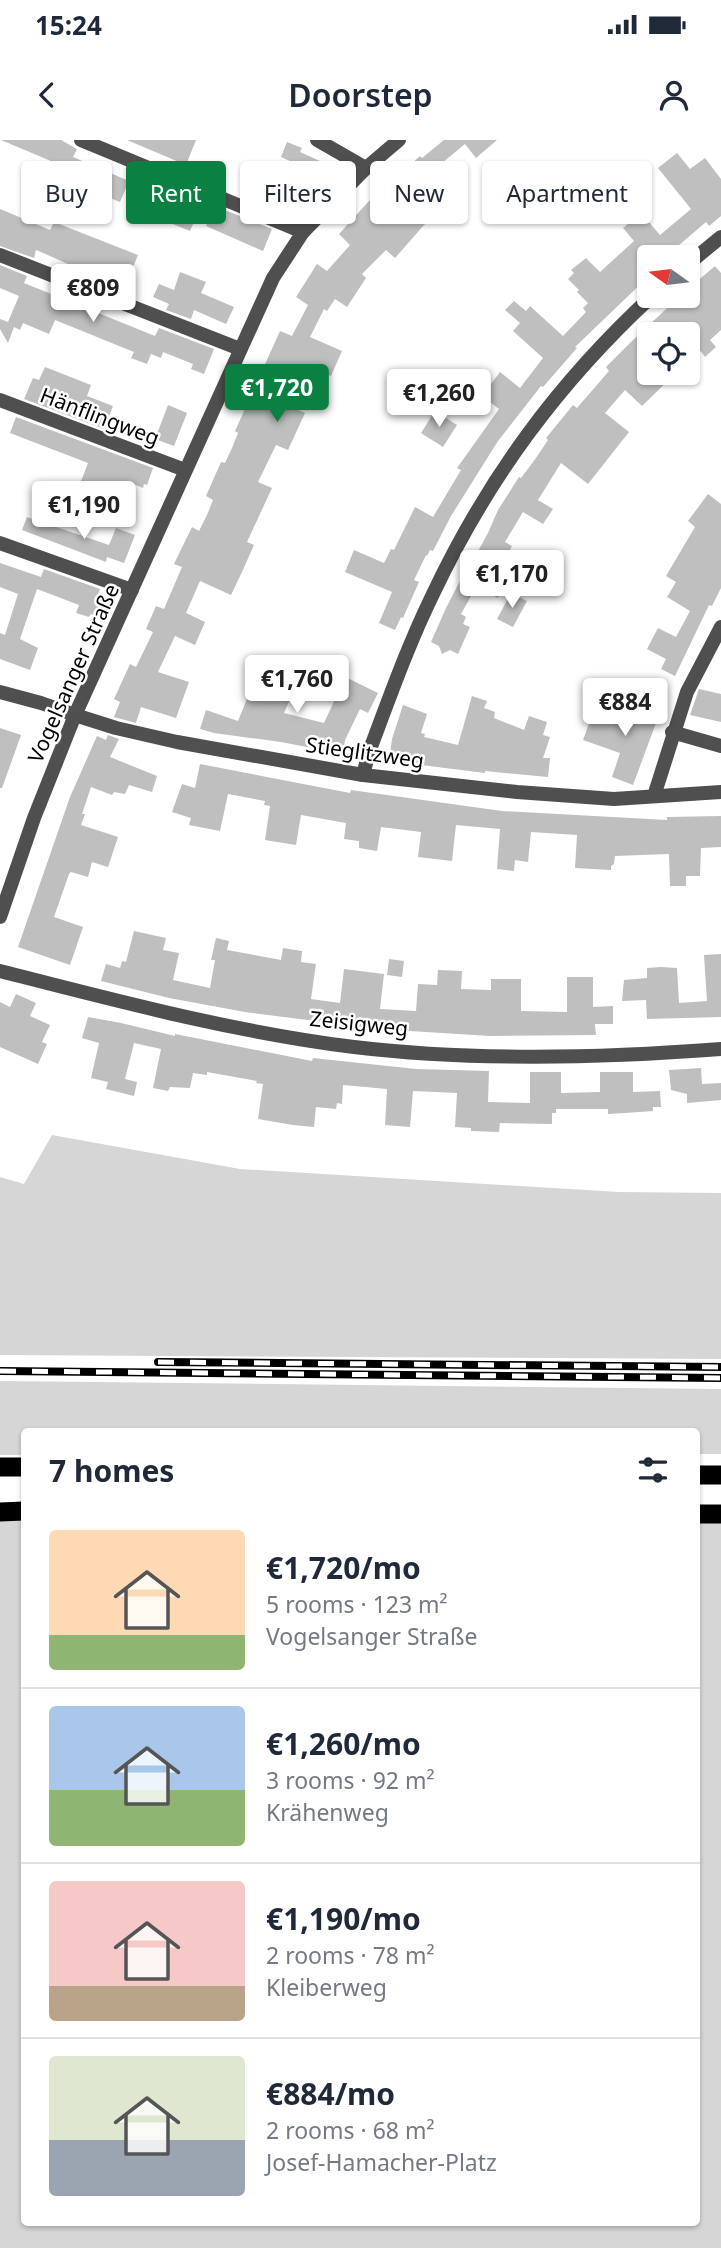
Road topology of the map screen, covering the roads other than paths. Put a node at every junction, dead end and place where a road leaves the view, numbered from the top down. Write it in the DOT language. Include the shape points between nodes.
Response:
graph roads {
  1 [pos="81,140"];
  2 [pos="317,140"];
  3 [pos="399,140"];
  4 [pos="366,168"];
  5 [pos="303,232"];
  6 [pos="721,237"];
  7 [pos="700,254"];
  8 [pos="0,255"];
  9 [pos="639,308"];
  10 [pos="240,349"];
  11 [pos="0,400"];
  12 [pos="185,470"];
  13 [pos="0,543"];
  14 [pos="132,590"];
  15 [pos="721,627"];
  16 [pos="0,692"];
  17 [pos="75,715"];
  18 [pos="673,732"];
  19 [pos="721,746"];
  20 [pos="363,775"];
  21 [pos="721,792"];
  22 [pos="654,796"];
  23 [pos="0,917"];
  24 [pos="0,971"];
  25 [pos="721,1049"];
  26 [pos="0,1467"];
  27 [pos="21,1467"];
  28 [pos="700,1475"];
  29 [pos="721,1475"];
  30 [pos="21,1511"];
  31 [pos="0,1512"];
  32 [pos="700,1514"];
  33 [pos="721,1514"];
  1 -- 5 [label="street"];
  2 -- 4 [label="street"];
  3 -- 4 [label="street, Vogelsanger Straße"];
  4 -- 5 [label="street, Vogelsanger Straße"];
  5 -- 10 [label="street, Vogelsanger Straße" via="273,278"];
  6 -- 7 [label="street"];
  8 -- 10 [label="street"];
  9 -- 20 [label="street" via="544,411 487,493 432,595"];
  10 -- 12 [label="street, Vogelsanger Straße"];
  11 -- 12 [label="street, Hänflingweg"];
  12 -- 14 [label="street, Vogelsanger Straße"];
  13 -- 14 [label="street"];
  14 -- 17 [label="street, Vogelsanger Straße"];
  15 -- 18 [label="street" via="687,692"];
  16 -- 17 [label="street, Stieglitzweg"];
  17 -- 20 [label="street, Stieglitzweg" via="177,742"];
  17 -- 23 [label="street, Vogelsanger Straße"];
  18 -- 19 [label="street"];
  18 -- 22 [label="street"];
  20 -- 22 [label="street, Stieglitzweg" via="614,799"];
  21 -- 22 [label="street, Stieglitzweg"];
  24 -- 25 [label="street, Zeisigweg" via="154,1011 355,1047 487,1055"];
  26 -- 27 [label="highway"];
  28 -- 29 [label="highway"];
  30 -- 31 [label="highway"];
  32 -- 33 [label="highway"];
}
